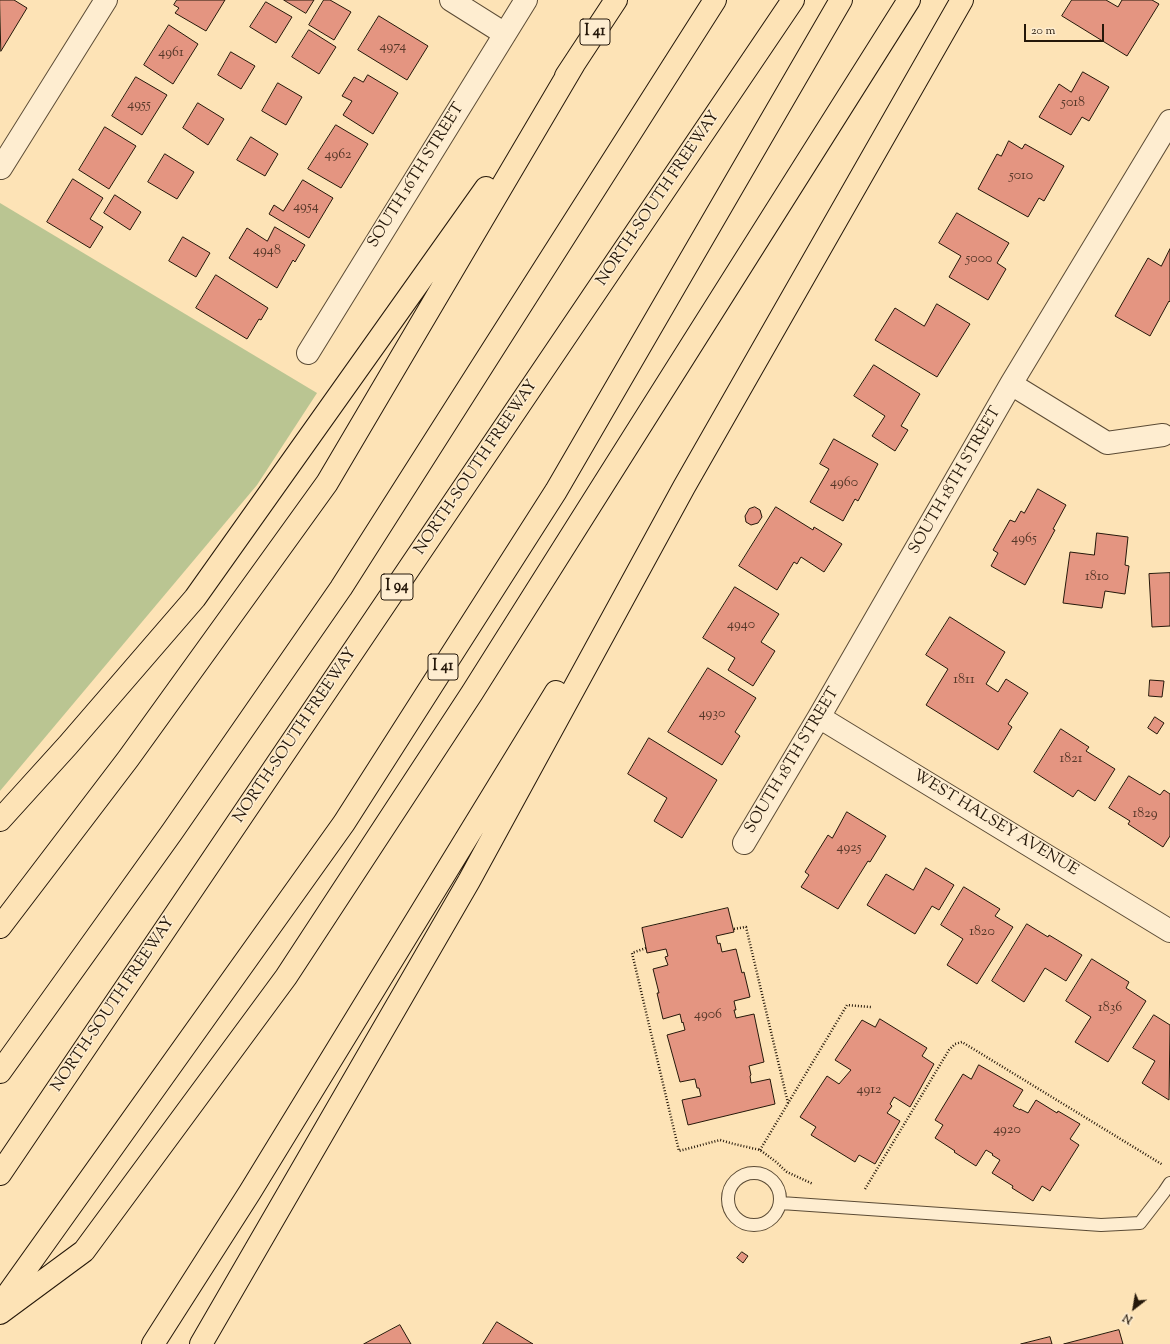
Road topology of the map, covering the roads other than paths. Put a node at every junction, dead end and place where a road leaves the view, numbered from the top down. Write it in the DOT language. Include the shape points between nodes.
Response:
graph roads {
  1 [pos="106,0"];
  2 [pos="451,0"];
  3 [pos="526,0"];
  4 [pos="616,0"];
  5 [pos="714,0"];
  6 [pos="793,0"];
  7 [pos="841,0"];
  8 [pos="909,0"];
  9 [pos="962,0"];
  10 [pos="505,34"];
  11 [pos="574,64"];
  12 [pos="1170,120"];
  13 [pos="1,168"];
  14 [pos="308,353"];
  15 [pos="1011,384"];
  16 [pos="1163,435"];
  17 [pos="684,487"];
  18 [pos="819,717"];
  19 [pos="0,820"];
  20 [pos="744,843"];
  21 [pos="0,927"];
  22 [pos="1170,931"];
  23 [pos="0,1072"];
  24 [pos="0,1174"];
  25 [pos="1170,1183"];
  26 [pos="781,1203"];
  27 [pos="0,1305"];
  28 [pos="0,1313"];
  29 [pos="153,1344"];
  30 [pos="201,1344"];
  1 -- 13 [label="street"];
  2 -- 10 [label="street"];
  3 -- 10 [label="street, SOUTH 16TH STREET"];
  4 -- 11 [label="highway, I 41"];
  5 -- 23 [label="highway" via="341,588 172,832"];
  6 -- 24 [label="highway, NORTH-SOUTH FREEWAY / I 94"];
  7 -- 27 [label="highway, I 41" via="556,491 344,823"];
  8 -- 28 [label="highway" via="472,693 286,977 84,1251"];
  9 -- 17 [label="highway"];
  10 -- 14 [label="street, SOUTH 16TH STREET"];
  11 -- 19 [label="highway" via="195,598"];
  11 -- 21 [label="highway, I 41" via="327,483 128,759"];
  12 -- 15 [label="street, SOUTH 18TH STREET"];
  15 -- 16 [label="street" via="1107,443"];
  15 -- 18 [label="street, SOUTH 18TH STREET"];
  17 -- 29 [label="highway" via="250,1192"];
  17 -- 30 [label="highway" via="469,881"];
  18 -- 20 [label="street, SOUTH 18TH STREET"];
  18 -- 22 [label="street, WEST HALSEY AVENUE"];
  25 -- 26 [label="lane" via="1140,1223 1101,1225"];
  26 -- 26 [label="lane" via="777,1185 771,1178 754,1172 737,1179 728,1194 730,1211 742,1223 750,1225 766,1223 773,1218"];
}
